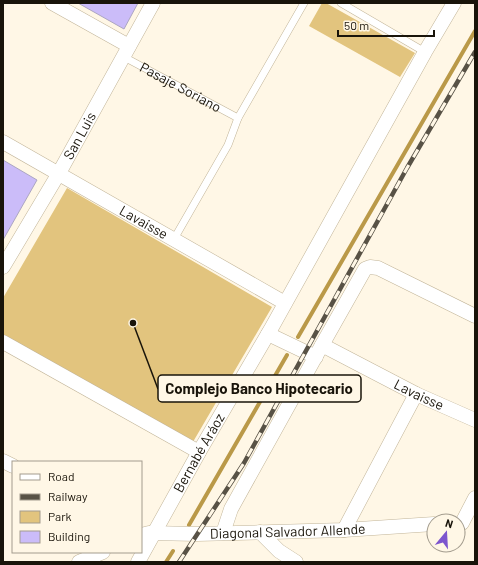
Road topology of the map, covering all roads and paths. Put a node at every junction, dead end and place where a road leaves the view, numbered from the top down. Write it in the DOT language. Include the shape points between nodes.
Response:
graph roads {
  1 [pos="52,3"];
  2 [pos="153,3"];
  3 [pos="304,3"];
  4 [pos="341,3"];
  5 [pos="454,3"];
  6 [pos="126,51"];
  7 [pos="425,52"];
  8 [pos="238,118"];
  9 [pos="3,142"];
  10 [pos="59,173"];
  11 [pos="174,239"];
  12 [pos="3,267"];
  13 [pos="285,303"];
  14 [pos="475,316"];
  15 [pos="268,334"];
  16 [pos="3,342"];
  17 [pos="319,351"];
  18 [pos="416,394"];
  19 [pos="475,420"];
  20 [pos="199,452"];
  21 [pos="3,460"];
  22 [pos="12,465"];
  23 [pos="475,498"];
  24 [pos="466,520"];
  25 [pos="426,525"];
  26 [pos="344,530"];
  27 [pos="260,532"];
  28 [pos="223,533"];
  29 [pos="148,534"];
  30 [pos="142,551"];
  31 [pos="101,553"];
  32 [pos="79,562"];
  33 [pos="296,562"];
  1 -- 6 [label="street, Pasaje Soriano"];
  2 -- 6 [label="street, San Luis"];
  3 -- 8 [label="lane"];
  4 -- 7 [label="lane"];
  5 -- 7 [label="street, Bernabé Aráoz"];
  6 -- 8 [label="lane, Pasaje Soriano"];
  6 -- 10 [label="street, San Luis"];
  7 -- 13 [label="street, Bernabé Aráoz"];
  8 -- 11 [label="lane" via="228,145"];
  9 -- 10 [label="street, Lavaisse"];
  10 -- 11 [label="street, Lavaisse"];
  10 -- 12 [label="street, San Luis"];
  11 -- 13 [label="street, Lavaisse"];
  13 -- 15 [label="street, Bernabé Aráoz"];
  14 -- 17 [label="street" via="378,268 370,267 365,269"];
  15 -- 17 [label="street, Lavaisse"];
  15 -- 20 [label="street, Bernabé Aráoz"];
  16 -- 20 [label="street"];
  17 -- 18 [label="street, Lavaisse"];
  17 -- 28 [label="street" via="231,509"];
  18 -- 19 [label="street, Lavaisse"];
  18 -- 26 [label="street"];
  20 -- 29 [label="street, Bernabé Aráoz"];
  21 -- 22 [label="street"];
  23 -- 24 [label="street"];
  25 -- 26 [label="street, Diagonal Salvador Allende"];
  26 -- 27 [label="street, Diagonal Salvador Allende"];
  27 -- 28 [label="street, Diagonal Salvador Allende"];
  27 -- 33 [label="street" via="279,551"];
  28 -- 29 [label="street, Diagonal Salvador Allende"];
  29 -- 30 [label="street, Bernabé Aráoz"];
  31 -- 32 [label="street"];
}
